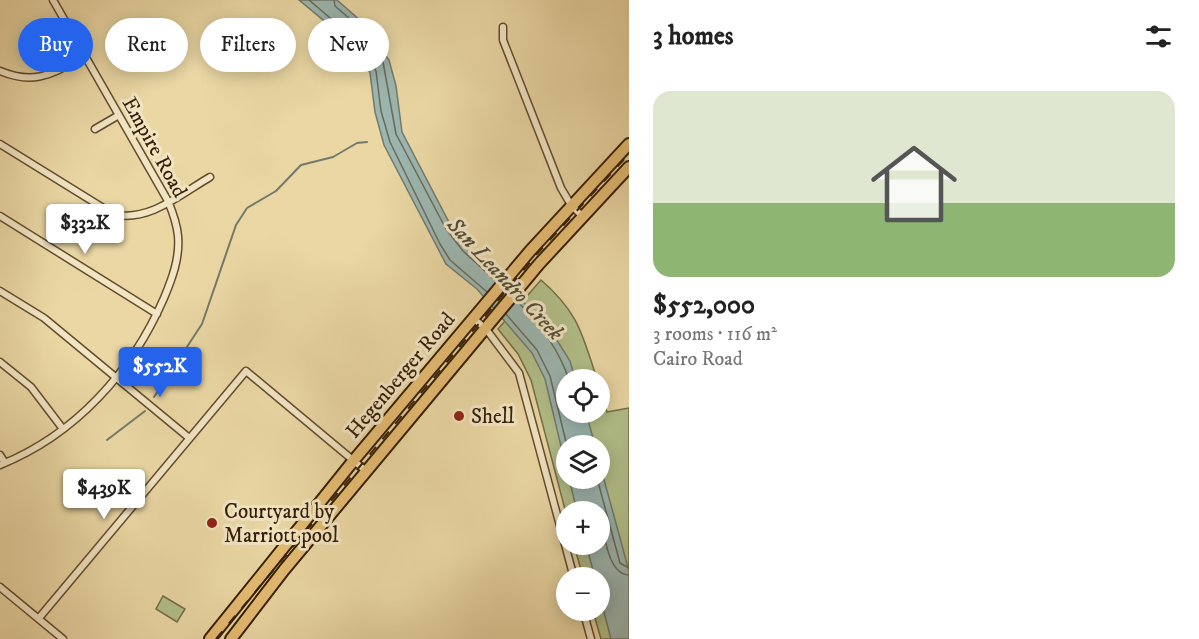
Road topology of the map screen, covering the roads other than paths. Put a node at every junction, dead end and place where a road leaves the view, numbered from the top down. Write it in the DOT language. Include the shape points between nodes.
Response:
graph roads {
  1 [pos="53,0"];
  2 [pos="63,18"];
  3 [pos="503,27"];
  4 [pos="93,70"];
  5 [pos="0,71"];
  6 [pos="56,72"];
  7 [pos="119,115"];
  8 [pos="95,129"];
  9 [pos="0,144"];
  10 [pos="629,144"];
  11 [pos="629,167"];
  12 [pos="210,177"];
  13 [pos="168,201"];
  14 [pos="571,205"];
  15 [pos="0,216"];
  16 [pos="582,216"];
  17 [pos="0,291"];
  18 [pos="157,314"];
  19 [pos="473,318"];
  20 [pos="486,329"];
  21 [pos="0,362"];
  22 [pos="116,376"];
  23 [pos="63,429"];
  24 [pos="188,437"];
  25 [pos="0,455"];
  26 [pos="354,460"];
  27 [pos="2,464"];
  28 [pos="366,471"];
  29 [pos="571,567"];
  30 [pos="0,587"];
  31 [pos="39,618"];
  32 [pos="586,621"];
  33 [pos="63,639"];
  34 [pos="210,639"];
  35 [pos="231,639"];
  36 [pos="591,639"];
  1 -- 2 [label="street, Empire Road"];
  3 -- 14 [label="street" via="507,50"];
  4 -- 7 [label="street, Empire Road"];
  5 -- 6 [label="street" via="17,78 36,79"];
  7 -- 8 [label="street"];
  7 -- 13 [label="street, Empire Road"];
  9 -- 13 [label="street" via="113,214 135,217"];
  10 -- 14 [label="main road, Hegenberger Road"];
  11 -- 16 [label="main road, Hegenberger Road"];
  12 -- 13 [label="street"];
  13 -- 18 [label="street, Empire Road" via="177,227 178,254"];
  14 -- 16 [label="street"];
  14 -- 19 [label="main road, Hegenberger Road"];
  15 -- 18 [label="street"];
  16 -- 20 [label="main road, Hegenberger Road"];
  17 -- 22 [label="street" via="44,318"];
  18 -- 22 [label="street, Empire Road"];
  19 -- 20 [label="street"];
  19 -- 26 [label="main road, Hegenberger Road"];
  20 -- 28 [label="main road, Hegenberger Road"];
  20 -- 29 [label="street" via="510,357 525,390"];
  21 -- 23 [label="street" via="31,387"];
  22 -- 23 [label="street, Empire Road" via="90,407"];
  22 -- 24 [label="street"];
  23 -- 27 [label="street, Empire Road" via="37,448"];
  24 -- 26 [label="street" via="246,371"];
  24 -- 31 [label="street"];
  25 -- 27 [label="street"];
  26 -- 28 [label="street"];
  26 -- 34 [label="main road, Hegenberger Road"];
  28 -- 35 [label="main road, Hegenberger Road"];
  30 -- 31 [label="street"];
  31 -- 33 [label="street"];
  32 -- 36 [label="street"];
}
